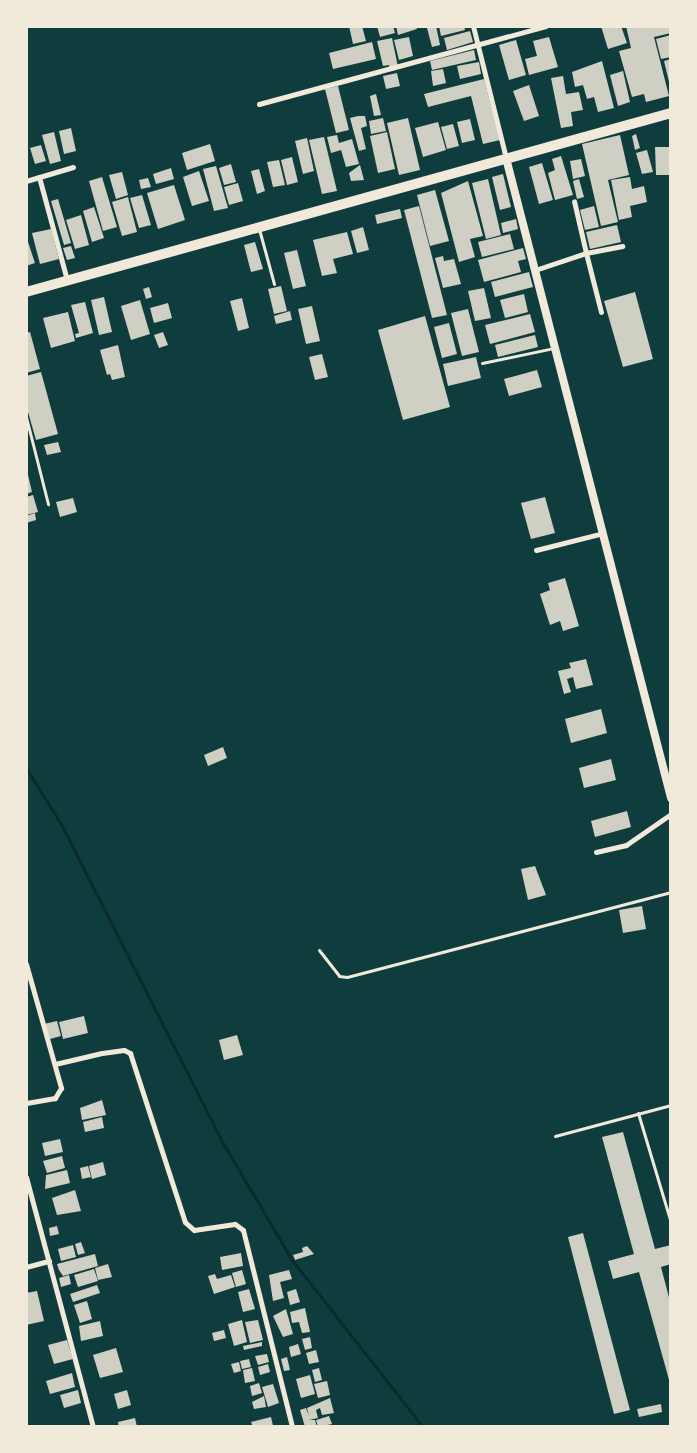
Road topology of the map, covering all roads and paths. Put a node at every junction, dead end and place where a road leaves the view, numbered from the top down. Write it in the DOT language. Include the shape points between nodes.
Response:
graph roads {
  1 [pos="472,26"];
  2 [pos="546,26"];
  3 [pos="477,45"];
  4 [pos="259,104"];
  5 [pos="671,113"];
  6 [pos="506,158"];
  7 [pos="73,167"];
  8 [pos="39,177"];
  9 [pos="26,181"];
  10 [pos="574,201"];
  11 [pos="259,229"];
  12 [pos="622,246"];
  13 [pos="586,253"];
  14 [pos="535,270"];
  15 [pos="67,280"];
  16 [pos="274,284"];
  17 [pos="26,292"];
  18 [pos="601,312"];
  19 [pos="555,348"];
  20 [pos="482,363"];
  21 [pos="26,417"];
  22 [pos="48,504"];
  23 [pos="603,533"];
  24 [pos="536,550"];
  25 [pos="671,798"];
  26 [pos="671,814"];
  27 [pos="596,852"];
  28 [pos="671,892"];
  29 [pos="319,950"];
  30 [pos="26,964"];
  31 [pos="55,1064"];
  32 [pos="26,1104"];
  33 [pos="671,1105"];
  34 [pos="638,1113"];
  35 [pos="555,1136"];
  36 [pos="26,1177"];
  37 [pos="671,1223"];
  38 [pos="48,1261"];
  39 [pos="26,1267"];
  40 [pos="93,1427"];
  41 [pos="292,1427"];
  1 -- 3 [label="street"];
  2 -- 3 [label="street"];
  3 -- 4 [label="street"];
  3 -- 6 [label="street"];
  5 -- 6 [label="main road"];
  6 -- 11 [label="main road"];
  6 -- 14 [label="street"];
  7 -- 8 [label="street"];
  8 -- 9 [label="street"];
  8 -- 15 [label="street"];
  10 -- 13 [label="street"];
  11 -- 15 [label="main road"];
  11 -- 16 [label="lane"];
  12 -- 13 [label="street"];
  13 -- 14 [label="street"];
  13 -- 18 [label="street"];
  14 -- 19 [label="street"];
  15 -- 17 [label="main road"];
  19 -- 20 [label="lane"];
  19 -- 23 [label="street"];
  21 -- 22 [label="lane"];
  23 -- 24 [label="street"];
  23 -- 25 [label="street"];
  26 -- 27 [label="street" via="626,846"];
  28 -- 29 [label="lane" via="346,977 339,976"];
  30 -- 31 [label="street"];
  31 -- 32 [label="street" via="61,1088 58,1096"];
  31 -- 41 [label="street" via="102,1053 124,1050 130,1053 185,1222 194,1230 235,1224 243,1230"];
  33 -- 34 [label="lane"];
  34 -- 35 [label="lane"];
  34 -- 37 [label="lane"];
  36 -- 38 [label="street"];
  38 -- 39 [label="street"];
  38 -- 40 [label="street"];
}
